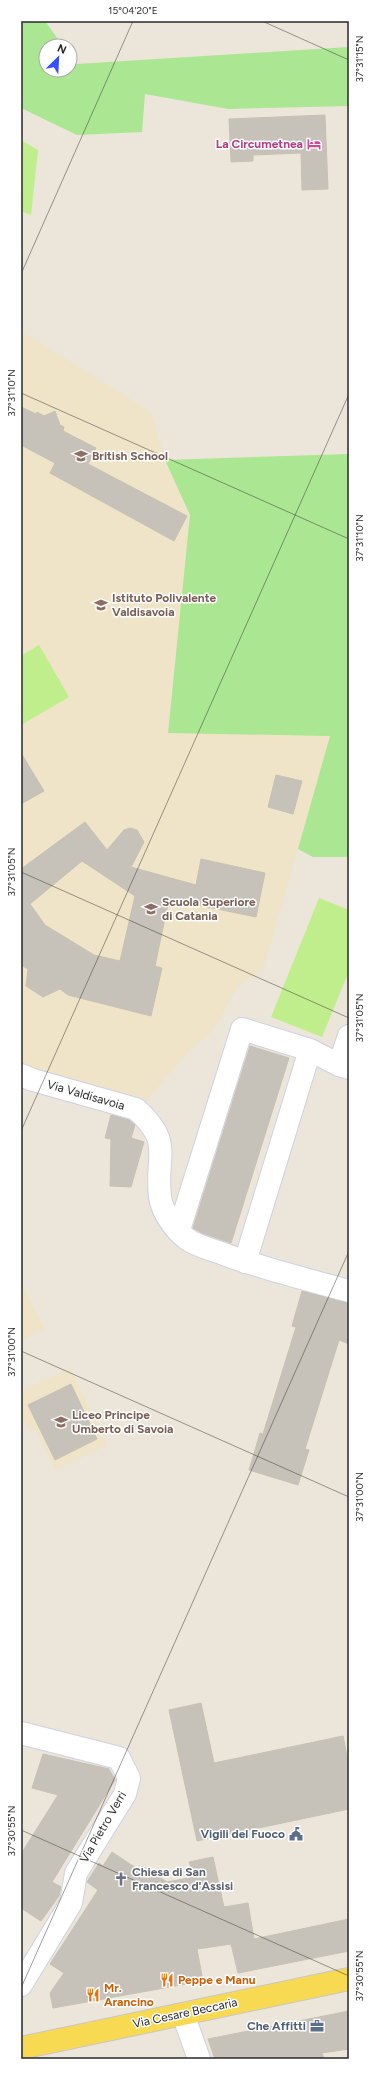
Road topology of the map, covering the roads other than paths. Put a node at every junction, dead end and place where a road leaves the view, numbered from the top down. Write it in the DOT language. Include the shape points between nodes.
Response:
graph roads {
  1 [pos="349,1036"];
  2 [pos="310,1050"];
  3 [pos="344,1067"];
  4 [pos="21,1075"];
  5 [pos="179,1230"];
  6 [pos="245,1262"];
  7 [pos="349,1291"];
  8 [pos="21,1733"];
  9 [pos="349,1979"];
  10 [pos="21,1984"];
  11 [pos="183,2014"];
  12 [pos="21,2048"];
  13 [pos="199,2059"];
  1 -- 3 [label="street"];
  2 -- 3 [label="street"];
  2 -- 5 [label="street" via="242,1029"];
  2 -- 6 [label="street"];
  4 -- 5 [label="street, Via Valdisavoia" via="136,1109 149,1120 161,1141 161,1204 164,1212"];
  5 -- 6 [label="street" via="188,1240"];
  6 -- 7 [label="street"];
  8 -- 10 [label="street, Via Pietro Verri" via="119,1758 129,1778 125,1794 76,1873 71,1903"];
  9 -- 11 [label="main road, Via Cesare Beccaria"];
  11 -- 12 [label="main road, Via Cesare Beccaria"];
  11 -- 13 [label="street"];
}
